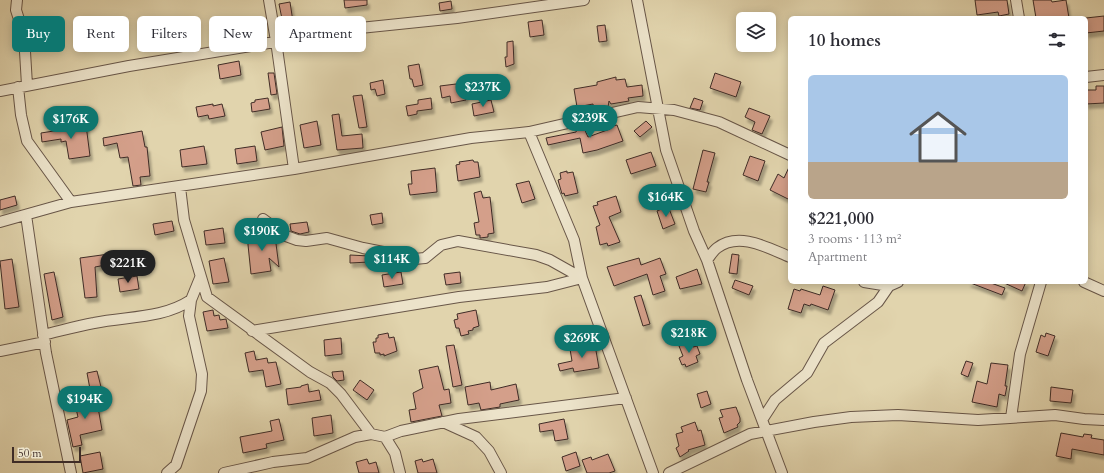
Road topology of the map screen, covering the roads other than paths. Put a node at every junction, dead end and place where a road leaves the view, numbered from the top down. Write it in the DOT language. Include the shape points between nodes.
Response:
graph roads {
  1 [pos="17,0"];
  2 [pos="269,0"];
  3 [pos="584,0"];
  4 [pos="637,0"];
  5 [pos="1016,0"];
  6 [pos="1019,16"];
  7 [pos="366,27"];
  8 [pos="275,35"];
  9 [pos="275,41"];
  10 [pos="278,52"];
  11 [pos="1104,75"];
  12 [pos="1088,78"];
  13 [pos="22,86"];
  14 [pos="0,91"];
  15 [pos="657,108"];
  16 [pos="529,132"];
  17 [pos="788,154"];
  18 [pos="294,169"];
  19 [pos="180,187"];
  20 [pos="71,202"];
  21 [pos="26,215"];
  22 [pos="263,219"];
  23 [pos="0,222"];
  24 [pos="788,256"];
  25 [pos="707,260"];
  26 [pos="200,278"];
  27 [pos="582,278"];
  28 [pos="894,284"];
  29 [pos="1040,284"];
  30 [pos="1088,284"];
  31 [pos="1104,291"];
  32 [pos="192,300"];
  33 [pos="252,331"];
  34 [pos="44,339"];
  35 [pos="0,351"];
  36 [pos="626,398"];
  37 [pos="1011,418"];
  38 [pos="762,420"];
  39 [pos="1104,420"];
  40 [pos="443,422"];
  41 [pos="766,431"];
  42 [pos="371,434"];
  43 [pos="385,437"];
  44 [pos="71,473"];
  45 [pos="167,473"];
  46 [pos="224,473"];
  47 [pos="400,473"];
  48 [pos="501,473"];
  49 [pos="653,473"];
  50 [pos="669,473"];
  51 [pos="782,473"];
  1 -- 13 [label="street" via="16,10 24,35"];
  2 -- 8 [label="street"];
  3 -- 7 [label="street" via="457,18"];
  4 -- 15 [label="street"];
  5 -- 6 [label="street"];
  9 -- 13 [label="street"];
  10 -- 18 [label="street"];
  11 -- 12 [label="street"];
  13 -- 14 [label="street"];
  13 -- 20 [label="street" via="21,115 27,141"];
  15 -- 16 [label="street" via="630,108"];
  15 -- 17 [label="street" via="719,122"];
  15 -- 25 [label="street" via="666,150 694,231"];
  16 -- 18 [label="street" via="471,138"];
  16 -- 27 [label="street" via="574,240"];
  18 -- 19 [label="street"];
  19 -- 20 [label="street" via="156,188"];
  19 -- 26 [label="street" via="184,220"];
  20 -- 21 [label="street"];
  21 -- 23 [label="street"];
  21 -- 34 [label="street"];
  22 -- 27 [label="street" via="286,236 297,240 327,238 393,254 404,260 425,258 441,245 458,241 536,255"];
  24 -- 25 [label="street" via="749,240 730,242 717,248"];
  25 -- 38 [label="street"];
  26 -- 32 [label="street"];
  26 -- 33 [label="street" via="207,297"];
  27 -- 33 [label="street" via="547,287 452,298"];
  27 -- 36 [label="street"];
  28 -- 38 [label="street" via="878,302 824,344 807,373 775,400"];
  29 -- 37 [label="street" via="1020,354"];
  30 -- 31 [label="street"];
  32 -- 34 [label="street" via="178,309 94,323"];
  32 -- 45 [label="street" via="189,316 202,374 201,391 176,465"];
  33 -- 42 [label="street" via="330,383"];
  34 -- 35 [label="street"];
  34 -- 44 [label="street"];
  36 -- 40 [label="street"];
  36 -- 49 [label="street"];
  37 -- 39 [label="street" via="1055,415"];
  37 -- 41 [label="street" via="978,420 898,415 844,418"];
  38 -- 41 [label="street"];
  40 -- 43 [label="street"];
  40 -- 48 [label="street" via="476,436 489,451"];
  41 -- 50 [label="street" via="750,434"];
  41 -- 51 [label="street"];
  42 -- 43 [label="street"];
  42 -- 46 [label="street" via="355,437 307,458 273,462"];
  43 -- 47 [label="street" via="395,453"];
}
